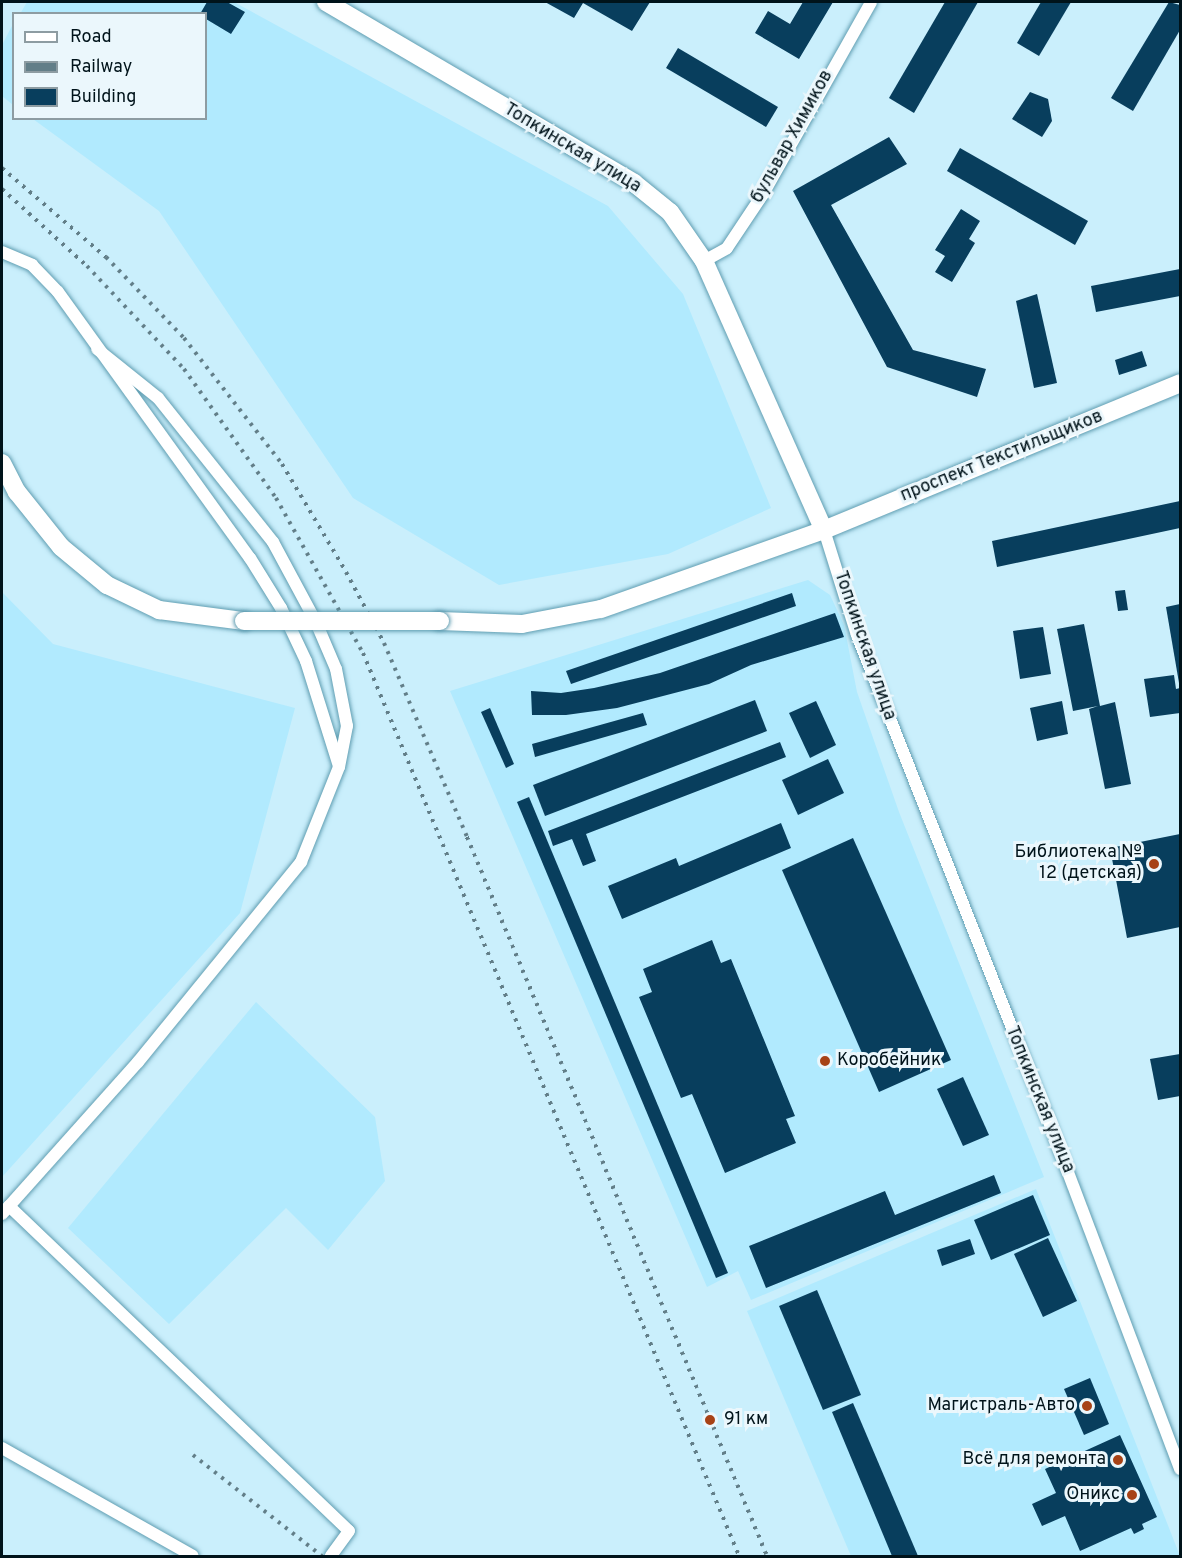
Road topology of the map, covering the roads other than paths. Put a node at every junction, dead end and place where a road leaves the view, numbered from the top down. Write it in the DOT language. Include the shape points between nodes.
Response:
graph roads {
  1 [pos="326,2"];
  2 [pos="871,2"];
  3 [pos="2,252"];
  4 [pos="704,261"];
  5 [pos="97,349"];
  6 [pos="1180,383"];
  7 [pos="2,463"];
  8 [pos="824,530"];
  9 [pos="339,767"];
  10 [pos="5,1210"];
  11 [pos="2,1448"];
  12 [pos="1180,1469"];
  13 [pos="193,1557"];
  14 [pos="331,1557"];
  1 -- 4 [label="street, Топкинская улица" via="634,183 670,212"];
  2 -- 4 [label="street, бульвар Химиков" via="763,194 726,248"];
  3 -- 5 [label="street" via="32,265 58,292"];
  4 -- 8 [label="street, Топкинская улица"];
  5 -- 9 [label="street" via="281,608 306,661"];
  5 -- 9 [label="street" via="158,398 273,542 336,669 347,726"];
  6 -- 8 [label="street, проспект Текстильщиков"];
  7 -- 8 [label="street, проспект Текстильщиков, bridge" via="17,492 61,547 107,585 159,610 244,621 522,624 601,609"];
  8 -- 12 [label="street, Топкинская улица" via="857,635 1050,1122"];
  9 -- 10 [label="street" via="301,862 138,1062"];
  10 -- 14 [label="street" via="349,1531"];
  11 -- 13 [label="street"];
}
